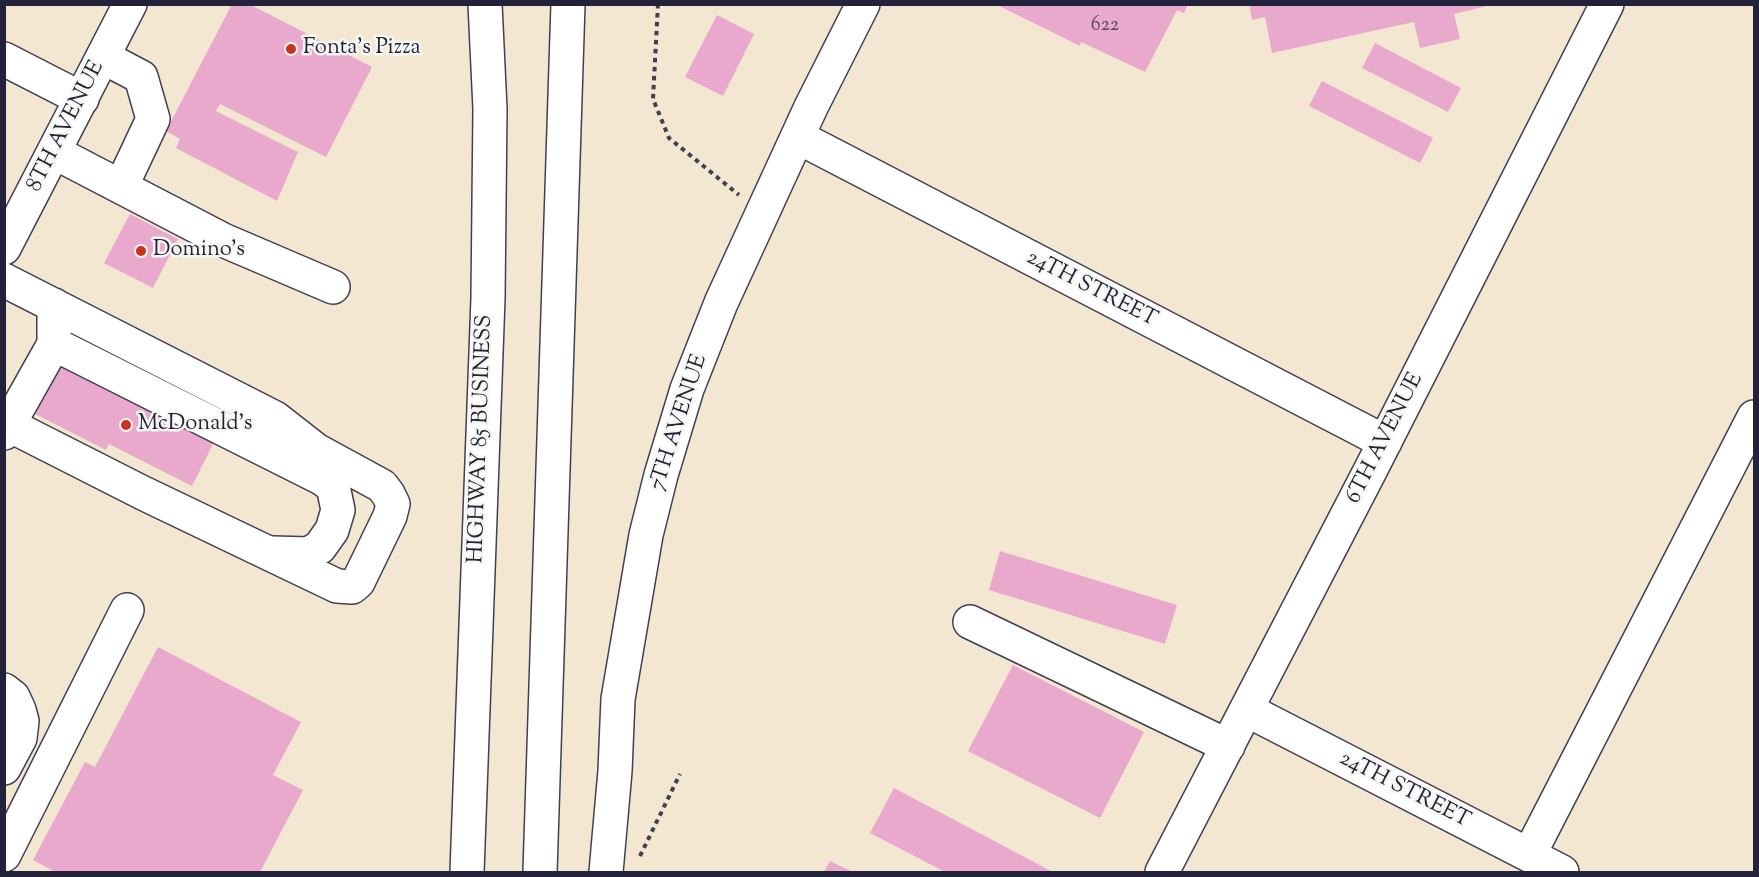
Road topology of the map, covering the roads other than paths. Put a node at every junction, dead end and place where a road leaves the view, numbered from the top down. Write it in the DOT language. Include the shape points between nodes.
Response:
graph roads {
  1 [pos="130,4"];
  2 [pos="568,4"];
  3 [pos="863,4"];
  4 [pos="1607,4"];
  5 [pos="484,6"];
  6 [pos="103,57"];
  7 [pos="4,59"];
  8 [pos="82,99"];
  9 [pos="798,137"];
  10 [pos="54,152"];
  11 [pos="121,187"];
  12 [pos="4,249"];
  13 [pos="4,280"];
  14 [pos="333,287"];
  15 [pos="54,305"];
  16 [pos="54,344"];
  17 [pos="1755,417"];
  18 [pos="7,429"];
  19 [pos="1384,442"];
  20 [pos="268,553"];
  21 [pos="127,610"];
  22 [pos="970,622"];
  23 [pos="4,690"];
  24 [pos="1247,710"];
  25 [pos="1227,746"];
  26 [pos="4,768"];
  27 [pos="9,836"];
  28 [pos="1529,855"];
  29 [pos="467,873"];
  30 [pos="540,873"];
  31 [pos="606,873"];
  32 [pos="1162,873"];
  33 [pos="1562,873"];
  1 -- 6 [label="street, 8TH AVENUE"];
  2 -- 30 [label="street"];
  3 -- 9 [label="street, 7TH AVENUE"];
  4 -- 19 [label="street, 6TH AVENUE"];
  5 -- 29 [label="street, HIGHWAY 85 BUSINESS" via="490,109 488,298"];
  6 -- 8 [label="street, 8TH AVENUE"];
  6 -- 11 [label="street" via="141,77 153,119"];
  7 -- 8 [label="street"];
  8 -- 10 [label="street, 8TH AVENUE"];
  9 -- 19 [label="street, 24TH STREET"];
  9 -- 31 [label="street, 7TH AVENUE" via="721,303 687,389 661,475 646,535 618,699"];
  10 -- 11 [label="street"];
  10 -- 12 [label="street, 8TH AVENUE"];
  11 -- 14 [label="street" via="223,240"];
  13 -- 15 [label="street"];
  15 -- 16 [label="street"];
  15 -- 20 [label="street" via="275,418 316,450 382,486 393,504 358,582 352,587 337,586"];
  16 -- 18 [label="street"];
  16 -- 20 [label="street" via="333,486 338,510 332,530 320,547 309,554"];
  17 -- 28 [label="street"];
  18 -- 20 [label="street"];
  19 -- 24 [label="street, 6TH AVENUE"];
  21 -- 27 [label="street"];
  22 -- 25 [label="street"];
  23 -- 26 [label="street" via="13,698 22,721 20,738"];
  24 -- 25 [label="street, 6TH AVENUE"];
  24 -- 28 [label="street, 24TH STREET"];
  25 -- 32 [label="street, 6TH AVENUE"];
  28 -- 33 [label="street, 24TH STREET"];
}
